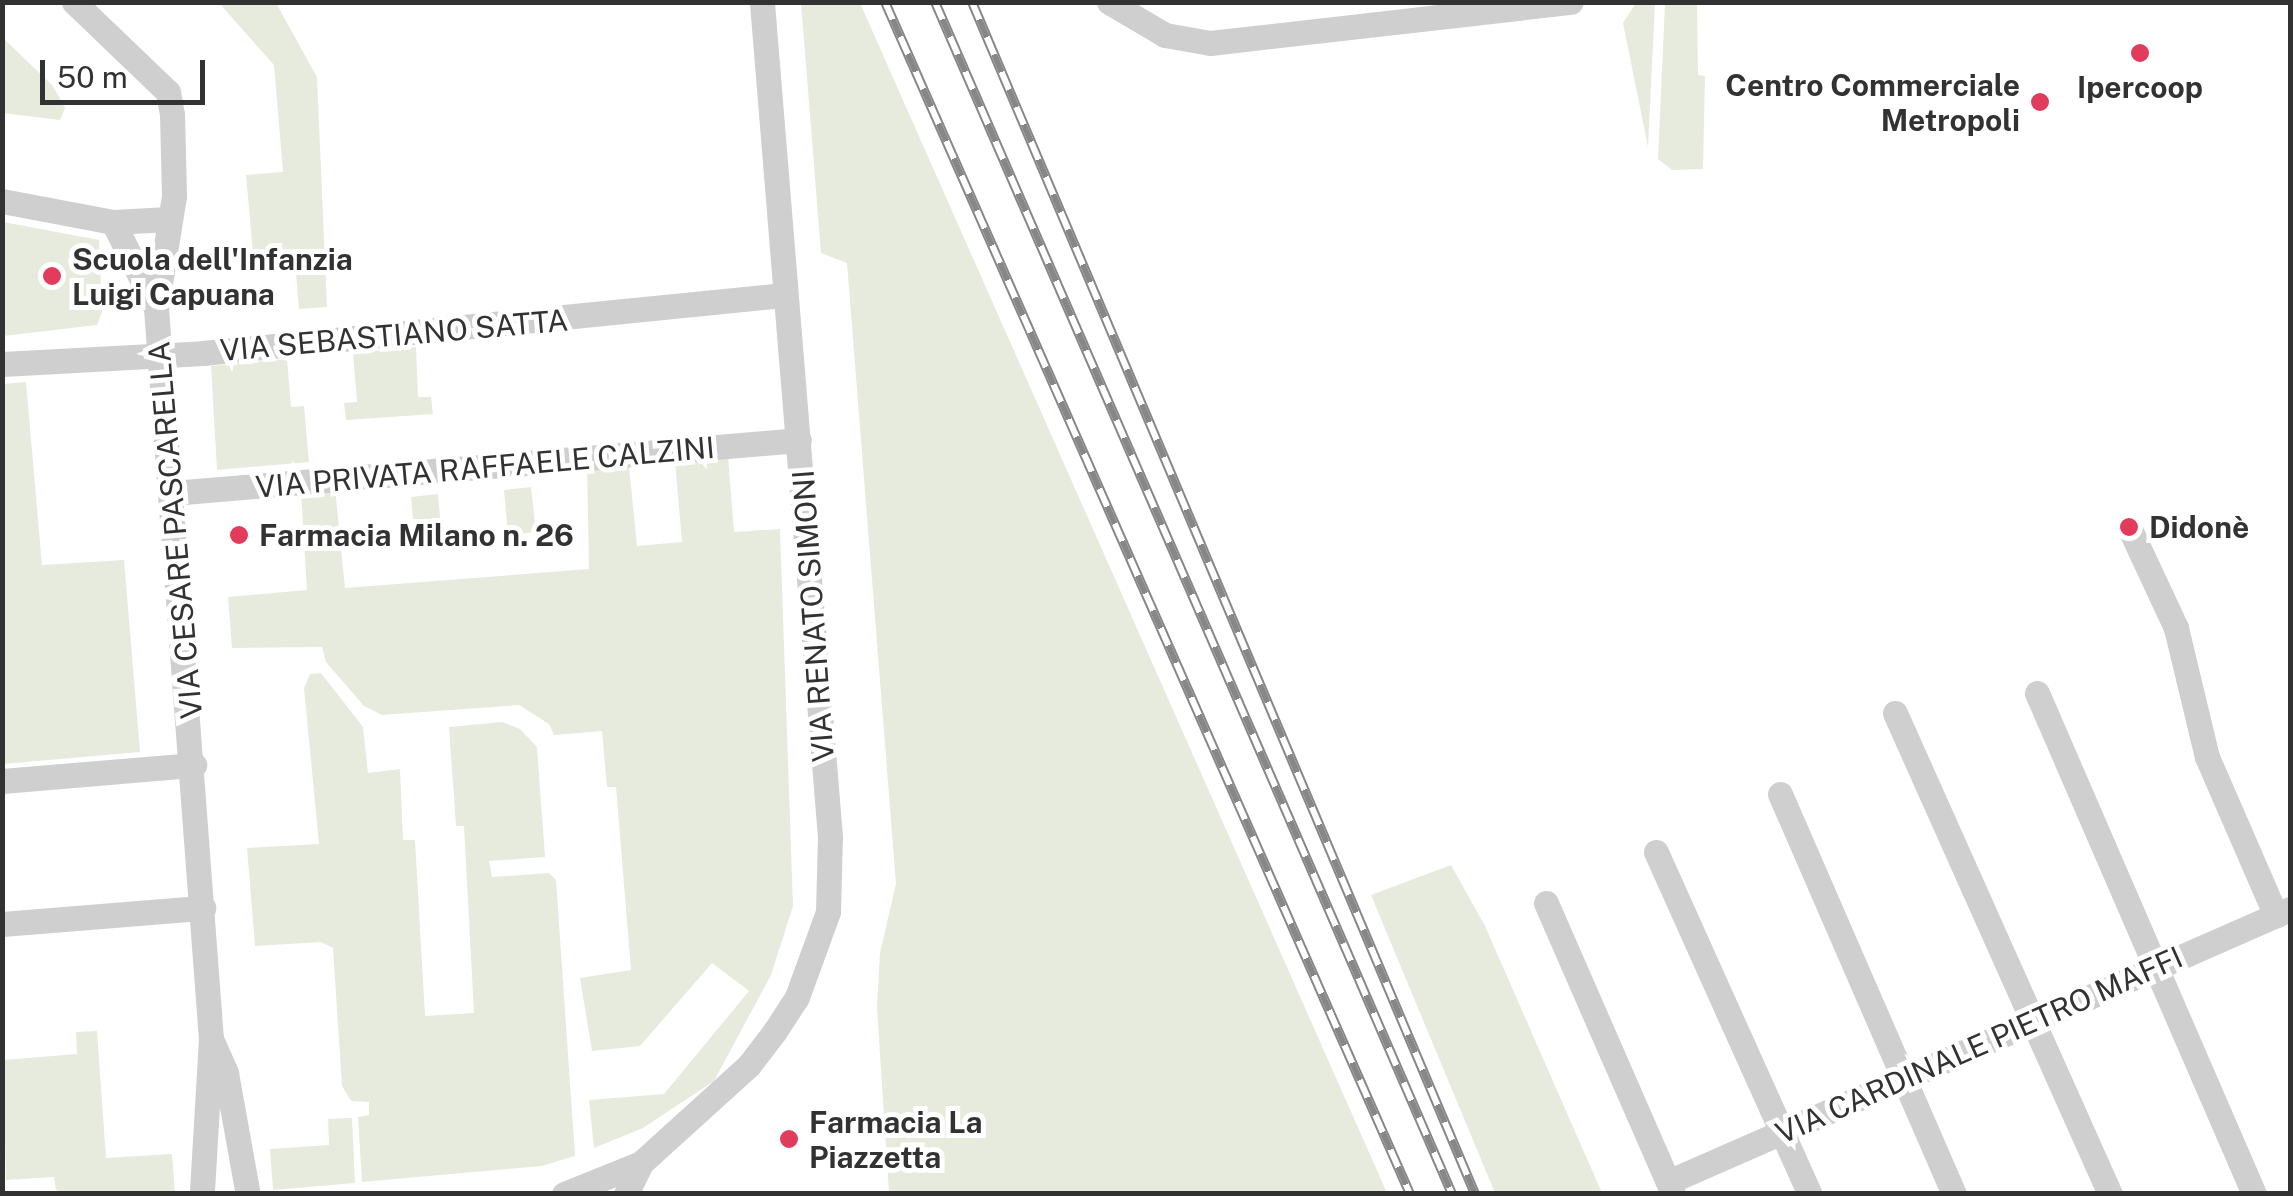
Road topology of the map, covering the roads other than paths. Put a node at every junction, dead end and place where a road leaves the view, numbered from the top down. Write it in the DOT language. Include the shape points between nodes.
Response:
graph roads {
  1 [pos="74,2"];
  2 [pos="762,2"];
  3 [pos="1108,2"];
  4 [pos="1570,3"];
  5 [pos="2,201"];
  6 [pos="169,219"];
  7 [pos="113,222"];
  8 [pos="784,295"];
  9 [pos="156,308"];
  10 [pos="160,354"];
  11 [pos="2,364"];
  12 [pos="799,440"];
  13 [pos="172,493"];
  14 [pos="2129,528"];
  15 [pos="2037,693"];
  16 [pos="1895,712"];
  17 [pos="194,765"];
  18 [pos="2,781"];
  19 [pos="1780,794"];
  20 [pos="1656,852"];
  21 [pos="1546,903"];
  22 [pos="203,908"];
  23 [pos="2286,914"];
  24 [pos="2,924"];
  25 [pos="2157,967"];
  26 [pos="2035,1022"];
  27 [pos="211,1039"];
  28 [pos="1907,1078"];
  29 [pos="1782,1132"];
  30 [pos="641,1163"];
  31 [pos="1671,1188"];
  32 [pos="200,1192"];
  33 [pos="249,1192"];
  34 [pos="564,1194"];
  35 [pos="626,1194"];
  36 [pos="1810,1194"];
  37 [pos="1954,1194"];
  38 [pos="2110,1194"];
  39 [pos="2254,1194"];
  1 -- 6 [label="street, VIA CESARE PASCARELLA" via="168,92 174,196"];
  2 -- 8 [label="street, VIA RENATO SIMONI"];
  3 -- 4 [label="street" via="1165,36 1210,43"];
  5 -- 7 [label="street"];
  6 -- 7 [label="street"];
  6 -- 9 [label="street, VIA CESARE PASCARELLA"];
  7 -- 9 [label="street"];
  8 -- 10 [label="street, VIA SEBASTIANO SATTA"];
  8 -- 12 [label="street, VIA RENATO SIMONI"];
  9 -- 10 [label="street, VIA CESARE PASCARELLA"];
  10 -- 11 [label="street, VIA SEBASTIANO SATTA"];
  10 -- 13 [label="street, VIA CESARE PASCARELLA"];
  12 -- 13 [label="street, VIA PRIVATA RAFFAELE CALZINI"];
  12 -- 30 [label="street, VIA RENATO SIMONI" via="830,837 828,912 798,997 775,1031 749,1064"];
  13 -- 17 [label="street, VIA CESARE PASCARELLA"];
  14 -- 23 [label="street" via="2176,628 2207,757"];
  15 -- 25 [label="street"];
  16 -- 26 [label="street"];
  17 -- 18 [label="street"];
  17 -- 22 [label="street, VIA CESARE PASCARELLA"];
  19 -- 28 [label="street"];
  20 -- 29 [label="street"];
  21 -- 31 [label="street"];
  22 -- 24 [label="street"];
  22 -- 27 [label="street, VIA CESARE PASCARELLA"];
  23 -- 25 [label="street, VIA CARDINALE PIETRO MAFFI"];
  25 -- 26 [label="street, VIA CARDINALE PIETRO MAFFI"];
  25 -- 39 [label="street"];
  26 -- 28 [label="street, VIA CARDINALE PIETRO MAFFI"];
  26 -- 38 [label="street"];
  27 -- 32 [label="street"];
  27 -- 33 [label="street" via="226,1073"];
  28 -- 29 [label="street, VIA CARDINALE PIETRO MAFFI"];
  28 -- 37 [label="street"];
  29 -- 31 [label="street, VIA CARDINALE PIETRO MAFFI"];
  29 -- 36 [label="street"];
  30 -- 34 [label="street, VIA RENATO SIMONI"];
  30 -- 35 [label="street, VIA RENATO SIMONI"];
  32 -- 33 [label="street" via="224,1182"];
}
